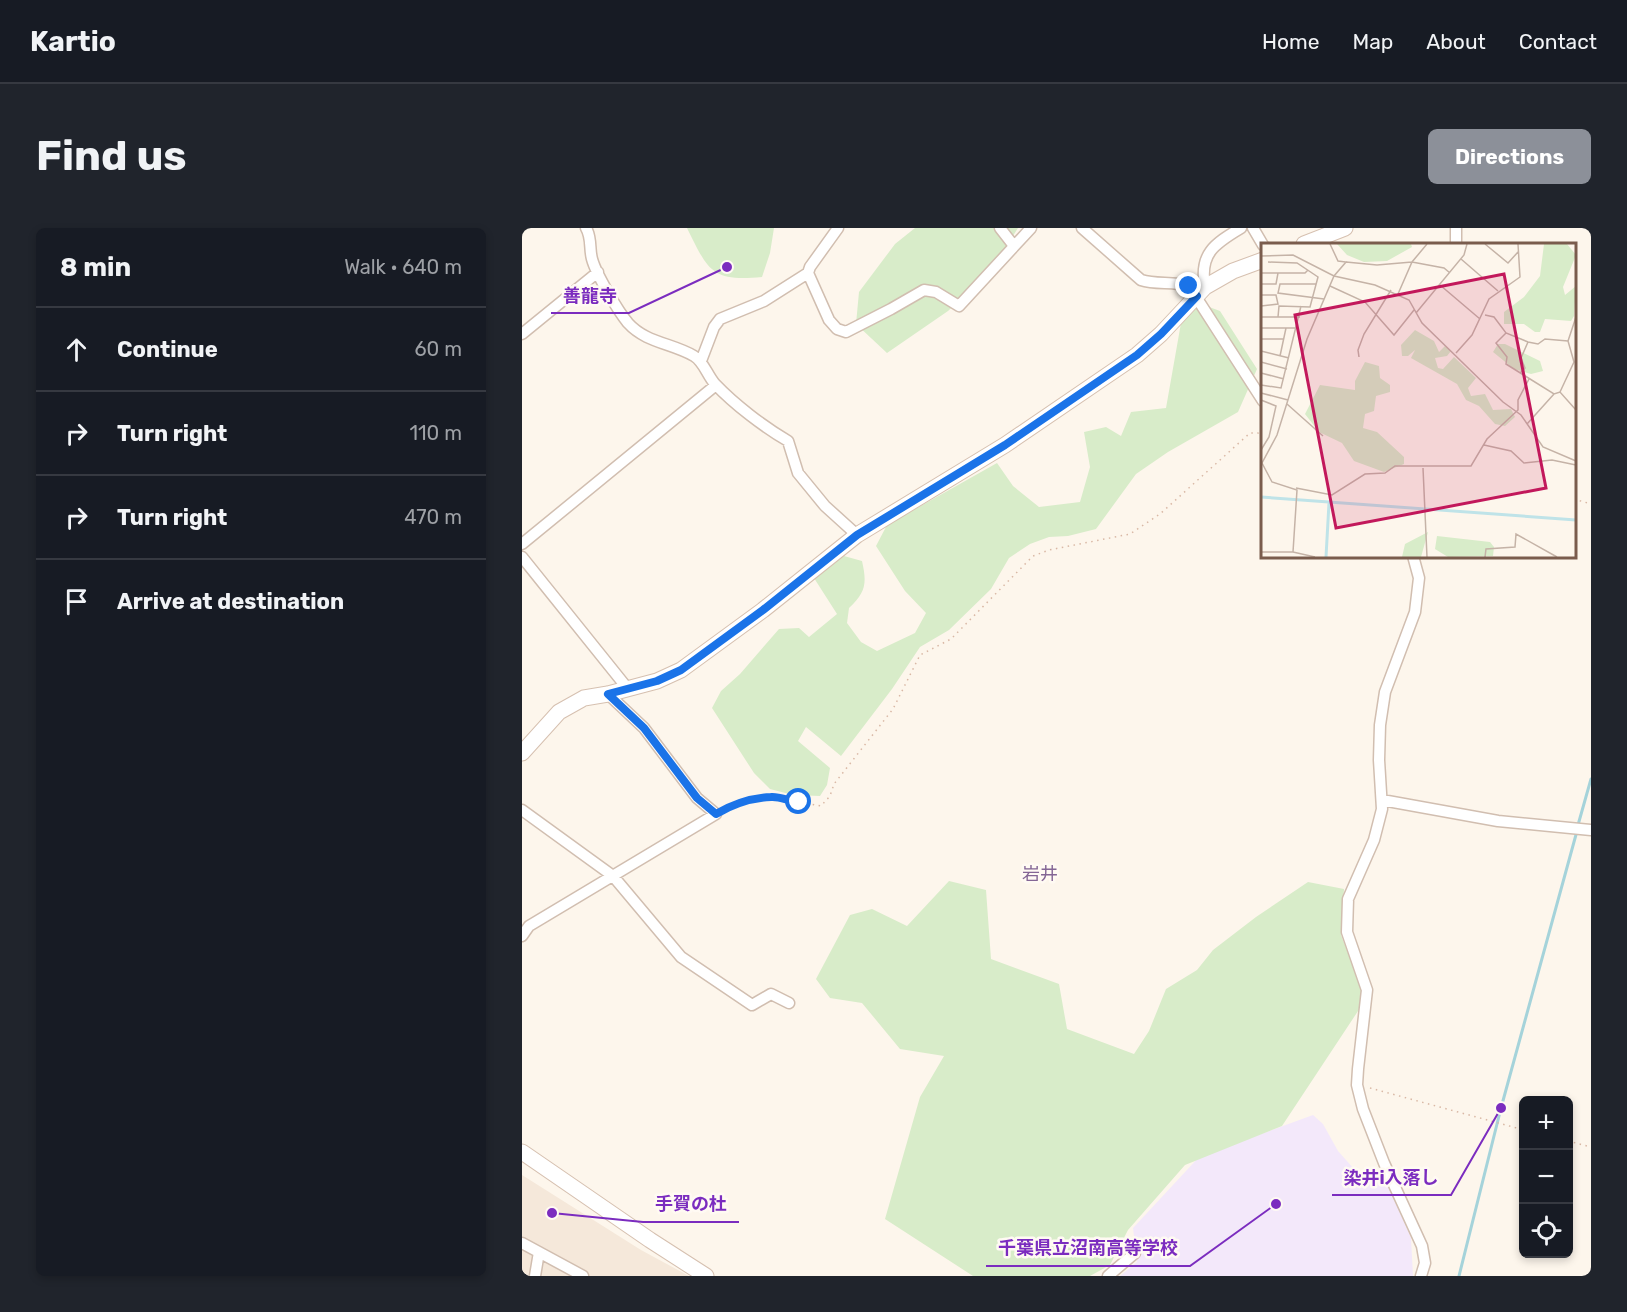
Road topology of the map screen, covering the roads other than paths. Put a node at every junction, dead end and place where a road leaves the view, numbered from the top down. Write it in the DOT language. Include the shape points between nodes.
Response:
graph roads {
  1 [pos="586,228"];
  2 [pos="838,228"];
  3 [pos="1000,228"];
  4 [pos="1031,228"];
  5 [pos="1082,228"];
  6 [pos="1241,228"];
  7 [pos="1253,228"];
  8 [pos="1345,228"];
  9 [pos="1262,243"];
  10 [pos="1307,243"];
  11 [pos="1014,246"];
  12 [pos="1261,261"];
  13 [pos="598,272"];
  14 [pos="808,273"];
  15 [pos="1201,291"];
  16 [pos="522,334"];
  17 [pos="701,361"];
  18 [pos="716,385"];
  19 [pos="1261,397"];
  20 [pos="857,535"];
  21 [pos="522,544"];
  22 [pos="522,557"];
  23 [pos="1414,558"];
  24 [pos="628,689"];
  25 [pos="608,694"];
  26 [pos="522,753"];
  27 [pos="1382,800"];
  28 [pos="522,810"];
  29 [pos="1588,830"];
  30 [pos="612,876"];
  31 [pos="522,936"];
  32 [pos="789,1003"];
  33 [pos="522,1152"];
  34 [pos="522,1242"];
  35 [pos="539,1252"];
  36 [pos="1135,1253"];
  37 [pos="535,1276"];
  38 [pos="583,1276"];
  39 [pos="706,1276"];
  40 [pos="1108,1276"];
  41 [pos="1421,1276"];
  1 -- 13 [label="street" via="591,258"];
  2 -- 14 [label="street"];
  3 -- 11 [label="street"];
  4 -- 11 [label="street"];
  5 -- 15 [label="street" via="1141,279 1149,283 1179,283"];
  6 -- 15 [label="street" via="1205,258"];
  7 -- 9 [label="street"];
  8 -- 10 [label="street"];
  11 -- 14 [label="street" via="959,306 936,292 924,290 846,332 829,321"];
  12 -- 15 [label="street" via="1233,271"];
  13 -- 16 [label="street"];
  13 -- 17 [label="street" via="629,324 641,335"];
  14 -- 17 [label="street" via="764,301 720,319"];
  15 -- 19 [label="street"];
  15 -- 20 [label="street" via="1137,355 1005,445"];
  17 -- 18 [label="street"];
  18 -- 20 [label="street" via="788,441 798,473 825,506"];
  18 -- 21 [label="street"];
  20 -- 24 [label="street" via="681,670"];
  22 -- 24 [label="street"];
  23 -- 27 [label="street" via="1419,578 1415,612 1385,692 1380,725"];
  24 -- 25 [label="street"];
  25 -- 26 [label="street" via="584,698 559,712"];
  25 -- 30 [label="street" via="644,728 697,798 716,814"];
  27 -- 29 [label="street" via="1497,821"];
  27 -- 41 [label="street" via="1374,840 1346,911 1347,932 1368,990 1357,1085 1371,1131 1422,1246 1425,1263"];
  28 -- 30 [label="street"];
  30 -- 31 [label="street" via="529,926"];
  30 -- 32 [label="street" via="681,957 753,1005 771,994"];
  33 -- 39 [label="street"];
  34 -- 35 [label="street"];
  35 -- 37 [label="street"];
  35 -- 38 [label="street"];
  36 -- 40 [label="street"];
}
